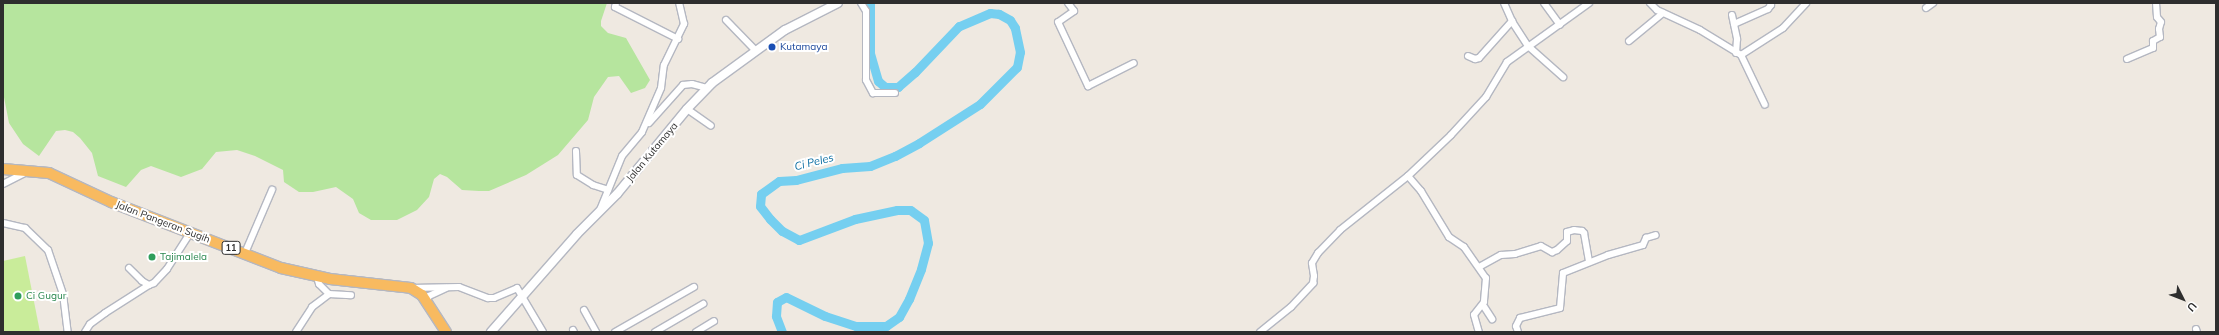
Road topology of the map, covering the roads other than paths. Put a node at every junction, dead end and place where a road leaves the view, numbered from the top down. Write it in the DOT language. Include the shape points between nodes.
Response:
graph roads {
  1 [pos="616,3"];
  2 [pos="678,3"];
  3 [pos="838,3"];
  4 [pos="861,3"];
  5 [pos="1068,3"];
  6 [pos="1504,3"];
  7 [pos="1544,3"];
  8 [pos="1589,3"];
  9 [pos="1650,3"];
  10 [pos="1770,3"];
  11 [pos="1806,3"];
  12 [pos="1933,3"];
  13 [pos="2156,3"];
  14 [pos="1926,8"];
  15 [pos="1663,13"];
  16 [pos="1732,15"];
  17 [pos="726,20"];
  18 [pos="1512,21"];
  19 [pos="1734,24"];
  20 [pos="1560,25"];
  21 [pos="678,39"];
  22 [pos="1629,41"];
  23 [pos="1528,46"];
  24 [pos="756,51"];
  25 [pos="1739,54"];
  26 [pos="1468,56"];
  27 [pos="2127,60"];
  28 [pos="1134,63"];
  29 [pos="1563,77"];
  30 [pos="707,88"];
  31 [pos="895,93"];
  32 [pos="1765,105"];
  33 [pos="687,109"];
  34 [pos="711,126"];
  35 [pos="642,132"];
  36 [pos="576,151"];
  37 [pos="3,169"];
  38 [pos="30,170"];
  39 [pos="1408,176"];
  40 [pos="3,184"];
  41 [pos="272,190"];
  42 [pos="608,190"];
  43 [pos="598,214"];
  44 [pos="3,223"];
  45 [pos="190,233"];
  46 [pos="1656,235"];
  47 [pos="245,253"];
  48 [pos="1589,262"];
  49 [pos="1479,267"];
  50 [pos="129,268"];
  51 [pos="317,277"];
  52 [pos="150,285"];
  53 [pos="450,287"];
  54 [pos="694,287"];
  55 [pos="411,288"];
  56 [pos="329,294"];
  57 [pos="351,295"];
  58 [pos="522,295"];
  59 [pos="426,301"];
  60 [pos="703,304"];
  61 [pos="1483,305"];
  62 [pos="584,310"];
  63 [pos="1492,319"];
  64 [pos="714,321"];
  65 [pos="666,326"];
  66 [pos="68,332"];
  67 [pos="85,332"];
  68 [pos="296,332"];
  69 [pos="446,332"];
  70 [pos="491,332"];
  71 [pos="543,332"];
  72 [pos="596,332"];
  73 [pos="615,332"];
  74 [pos="655,332"];
  75 [pos="670,332"];
  76 [pos="696,332"];
  77 [pos="1260,332"];
  78 [pos="1479,332"];
  79 [pos="1518,332"];
  1 -- 21 [label="street" via="615,7"];
  2 -- 21 [label="street" via="684,24"];
  3 -- 24 [label="main road, Jalan Kutamaya" via="785,30"];
  4 -- 31 [label="street" via="866,11 866,80 873,93"];
  5 -- 28 [label="street" via="1074,11 1058,22 1088,86"];
  6 -- 18 [label="street"];
  7 -- 20 [label="street"];
  8 -- 20 [label="street"];
  9 -- 15 [label="street"];
  10 -- 19 [label="street" via="1768,9"];
  11 -- 25 [label="street" via="1783,28"];
  12 -- 14 [label="street"];
  13 -- 27 [label="street" via="2157,17 2161,22 2159,38 2153,41 2153,48"];
  15 -- 22 [label="street"];
  15 -- 25 [label="street" via="1700,30"];
  16 -- 19 [label="street"];
  17 -- 24 [label="street"];
  18 -- 23 [label="street"];
  18 -- 26 [label="street" via="1479,58"];
  19 -- 25 [label="street"];
  20 -- 23 [label="street"];
  21 -- 35 [label="street" via="664,65 661,88"];
  23 -- 29 [label="street"];
  23 -- 39 [label="street" via="1506,62 1480,104"];
  24 -- 30 [label="main road, Jalan Kutamaya"];
  25 -- 32 [label="street"];
  30 -- 33 [label="main road, Jalan Kutamaya"];
  30 -- 35 [label="street" via="692,84 683,85"];
  33 -- 34 [label="street"];
  33 -- 43 [label="main road, Jalan Kutamaya"];
  35 -- 42 [label="street" via="626,150"];
  36 -- 42 [label="street" via="577,175 593,185"];
  37 -- 38 [label="highway, Jalan Pangeran Sugih / 11"];
  38 -- 40 [label="street"];
  38 -- 45 [label="highway, Jalan Pangeran Sugih / 11" via="64,179 111,202"];
  39 -- 49 [label="street" via="1421,191 1449,237 1464,247"];
  39 -- 77 [label="street" via="1340,230 1318,253 1312,263 1313,283 1291,307"];
  41 -- 47 [label="street"];
  42 -- 43 [label="street"];
  43 -- 58 [label="main road, Jalan Kutamaya"];
  44 -- 66 [label="street" via="24,228 48,250 63,294"];
  45 -- 47 [label="highway, Jalan Pangeran Sugih / 11"];
  45 -- 52 [label="street" via="162,275"];
  46 -- 48 [label="street" via="1646,238 1643,245"];
  47 -- 51 [label="highway, Jalan Pangeran Sugih / 11" via="281,268"];
  48 -- 49 [label="street" via="1584,233 1574,230 1567,232 1567,241 1552,252 1541,246 1515,254 1501,255"];
  48 -- 79 [label="street" via="1562,274 1560,308 1520,318 1516,326"];
  49 -- 61 [label="street" via="1487,283"];
  50 -- 52 [label="street"];
  51 -- 55 [label="highway, Jalan Pangeran Sugih / 11"];
  51 -- 56 [label="street" via="319,284"];
  52 -- 67 [label="street" via="104,313 90,324"];
  53 -- 55 [label="street"];
  53 -- 58 [label="street" via="469,289 488,298 517,288"];
  53 -- 59 [label="street" via="429,296"];
  54 -- 73 [label="street"];
  55 -- 59 [label="highway"];
  56 -- 57 [label="street"];
  56 -- 68 [label="street" via="312,307"];
  58 -- 70 [label="main road, Jalan Kutamaya"];
  58 -- 71 [label="street"];
  59 -- 69 [label="highway"];
  60 -- 65 [label="street"];
  61 -- 63 [label="street"];
  61 -- 78 [label="street" via="1474,315"];
  62 -- 72 [label="street"];
  64 -- 76 [label="street"];
  65 -- 74 [label="street"];
  65 -- 75 [label="street"];
}
